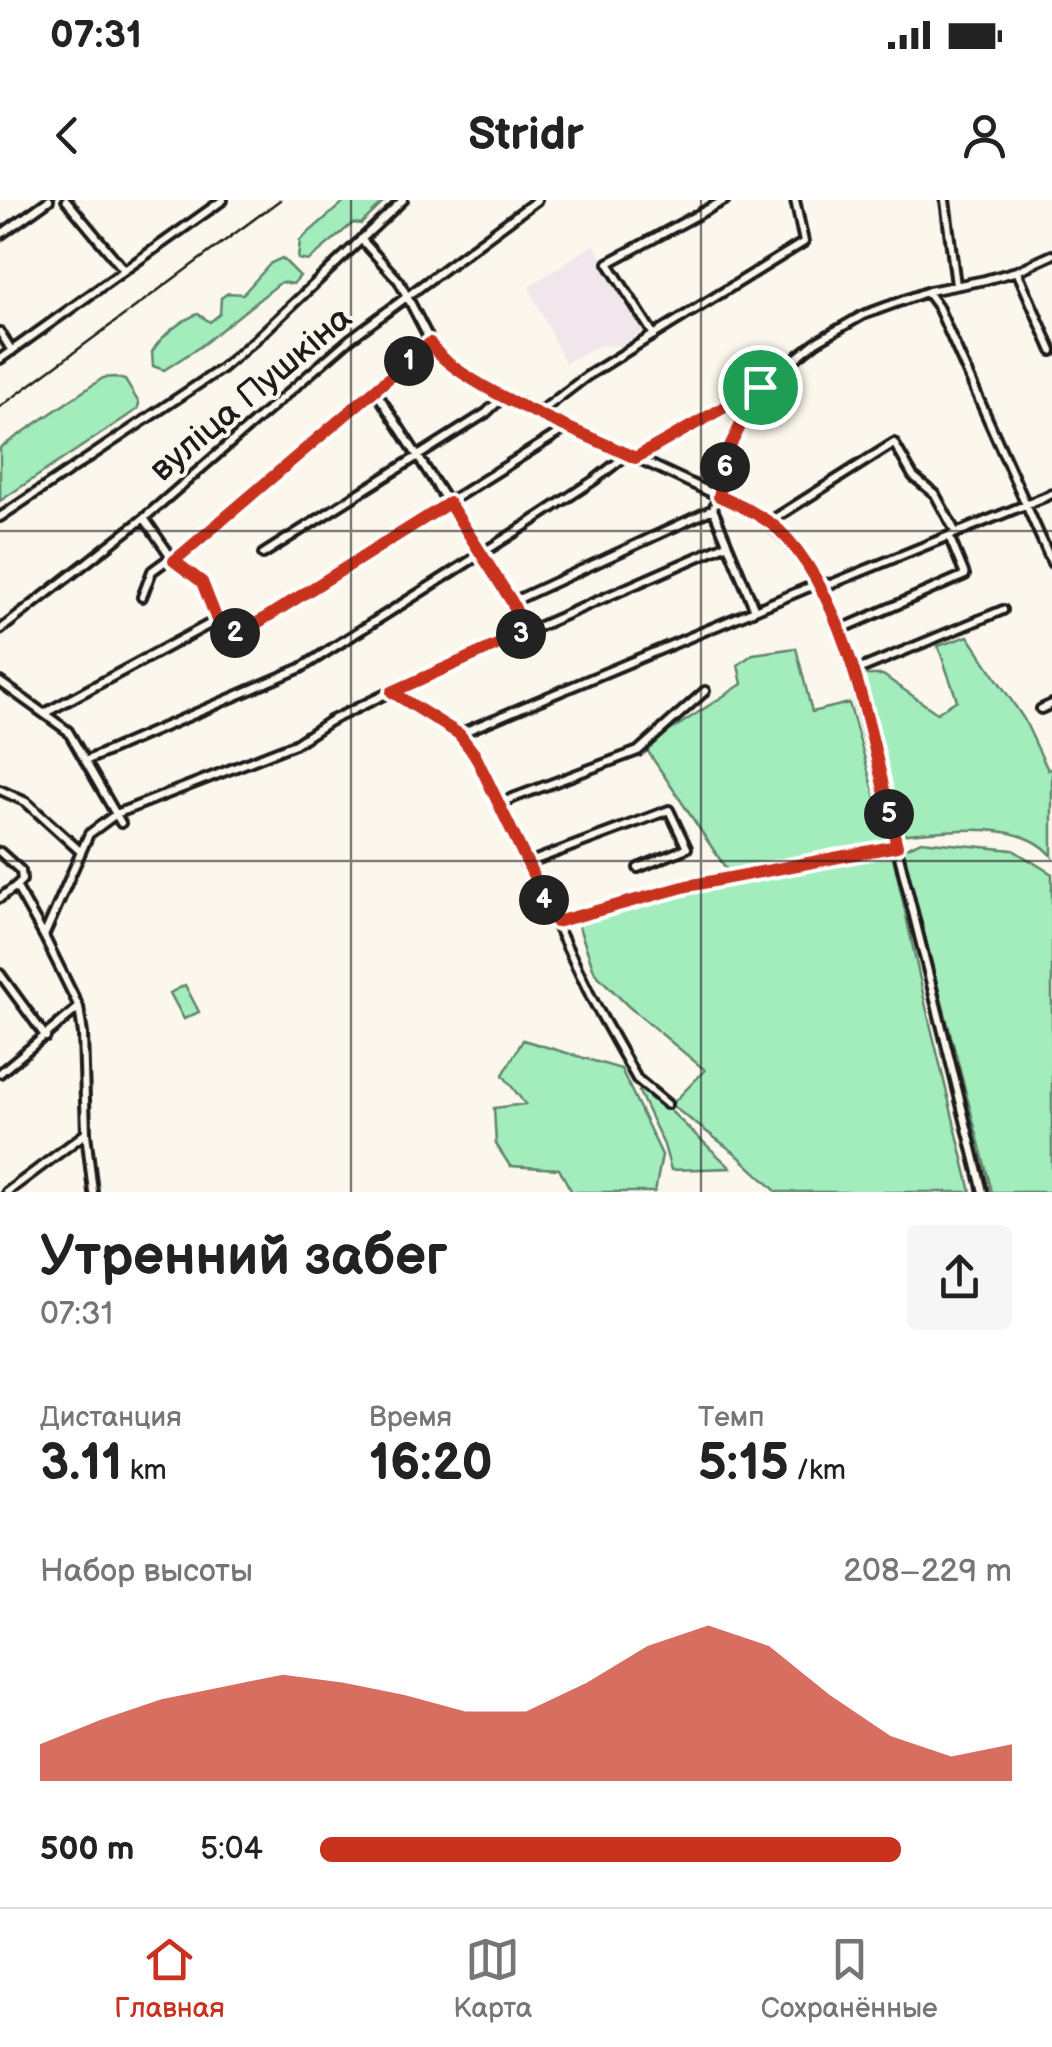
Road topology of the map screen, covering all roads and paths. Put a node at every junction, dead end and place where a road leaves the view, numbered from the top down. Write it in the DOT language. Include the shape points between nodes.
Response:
graph roads {
  1 [pos="50,200"];
  2 [pos="66,200"];
  3 [pos="222,200"];
  4 [pos="403,200"];
  5 [pos="537,200"];
  6 [pos="725,200"];
  7 [pos="795,200"];
  8 [pos="945,200"];
  9 [pos="0,234"];
  10 [pos="361,239"];
  11 [pos="1052,256"];
  12 [pos="124,270"];
  13 [pos="1017,270"];
  14 [pos="956,285"];
  15 [pos="945,288"];
  16 [pos="927,292"];
  17 [pos="408,296"];
  18 [pos="938,306"];
  19 [pos="0,332"];
  20 [pos="654,335"];
  21 [pos="430,343"];
  22 [pos="12,350"];
  23 [pos="1052,351"];
  24 [pos="0,359"];
  25 [pos="760,387"];
  26 [pos="374,390"];
  27 [pos="504,396"];
  28 [pos="540,412"];
  29 [pos="569,427"];
  30 [pos="631,456"];
  31 [pos="417,458"];
  32 [pos="1052,494"];
  33 [pos="719,496"];
  34 [pos="449,503"];
  35 [pos="1026,506"];
  36 [pos="713,509"];
  37 [pos="0,517"];
  38 [pos="144,518"];
  39 [pos="769,522"];
  40 [pos="953,535"];
  41 [pos="725,545"];
  42 [pos="481,553"];
  43 [pos="264,554"];
  44 [pos="172,559"];
  45 [pos="1052,563"];
  46 [pos="819,584"];
  47 [pos="142,597"];
  48 [pos="512,602"];
  49 [pos="755,610"];
  50 [pos="1003,610"];
  51 [pos="217,620"];
  52 [pos="0,630"];
  53 [pos="839,630"];
  54 [pos="526,632"];
  55 [pos="853,672"];
  56 [pos="0,682"];
  57 [pos="705,691"];
  58 [pos="392,692"];
  59 [pos="1052,704"];
  60 [pos="1041,709"];
  61 [pos="45,713"];
  62 [pos="459,734"];
  63 [pos="85,761"];
  64 [pos="0,790"];
  65 [pos="497,804"];
  66 [pos="116,814"];
  67 [pos="121,823"];
  68 [pos="897,846"];
  69 [pos="80,851"];
  70 [pos="0,852"];
  71 [pos="526,864"];
  72 [pos="638,868"];
  73 [pos="16,886"];
  74 [pos="0,898"];
  75 [pos="556,922"];
  76 [pos="44,936"];
  77 [pos="0,974"];
  78 [pos="79,1007"];
  79 [pos="46,1037"];
  80 [pos="0,1073"];
  81 [pos="666,1104"];
  82 [pos="86,1133"];
  83 [pos="7,1192"];
  84 [pos="93,1192"];
  85 [pos="983,1192"];
  1 -- 9 [label="street"];
  2 -- 12 [label="street"];
  3 -- 12 [label="street"];
  4 -- 10 [label="street"];
  5 -- 17 [label="street, вуліца Пушкіна"];
  6 -- 20 [label="street" via="608,263"];
  7 -- 20 [label="street" via="804,242"];
  8 -- 14 [label="street"];
  10 -- 17 [label="street"];
  10 -- 37 [label="street" via="221,368"];
  11 -- 13 [label="street"];
  12 -- 22 [label="street"];
  13 -- 14 [label="street"];
  13 -- 23 [label="street"];
  14 -- 15 [label="street"];
  15 -- 16 [label="street"];
  15 -- 18 [label="street"];
  16 -- 18 [label="street"];
  16 -- 25 [label="street" via="816,342"];
  17 -- 21 [label="street"];
  17 -- 38 [label="street, вуліца Пушкіна"];
  18 -- 35 [label="street"];
  19 -- 22 [label="street"];
  20 -- 28 [label="street"];
  21 -- 26 [label="street"];
  21 -- 27 [label="street" via="450,366"];
  22 -- 24 [label="street"];
  25 -- 30 [label="street"];
  25 -- 33 [label="street" via="730,446"];
  26 -- 31 [label="street"];
  26 -- 44 [label="street"];
  27 -- 28 [label="street"];
  27 -- 31 [label="street"];
  28 -- 29 [label="street"];
  29 -- 30 [label="street"];
  29 -- 34 [label="street"];
  30 -- 33 [label="street"];
  30 -- 42 [label="street"];
  31 -- 34 [label="street"];
  31 -- 43 [label="street"];
  32 -- 35 [label="street"];
  33 -- 36 [label="street"];
  33 -- 39 [label="street"];
  34 -- 42 [label="street"];
  34 -- 51 [label="street" via="238,635"];
  35 -- 40 [label="street"];
  35 -- 45 [label="street"];
  36 -- 41 [label="street"];
  36 -- 48 [label="street"];
  38 -- 44 [label="street"];
  38 -- 52 [label="street, вуліца Пушкіна"];
  39 -- 40 [label="street" via="894,443 913,476 935,494"];
  39 -- 46 [label="street"];
  40 -- 46 [label="street"];
  40 -- 53 [label="street" via="965,576"];
  41 -- 49 [label="street"];
  41 -- 54 [label="street"];
  42 -- 48 [label="street"];
  42 -- 63 [label="street" via="301,668"];
  44 -- 47 [label="street" via="152,571"];
  44 -- 51 [label="street" via="202,582"];
  46 -- 49 [label="street"];
  46 -- 53 [label="street"];
  48 -- 54 [label="street"];
  49 -- 62 [label="street"];
  50 -- 55 [label="street"];
  51 -- 61 [label="street"];
  53 -- 55 [label="street"];
  54 -- 58 [label="street"];
  55 -- 68 [label="street"];
  56 -- 61 [label="street"];
  57 -- 65 [label="street" via="638,750"];
  58 -- 62 [label="street"];
  58 -- 66 [label="street" via="295,744"];
  59 -- 60 [label="street"];
  61 -- 63 [label="street" via="68,731"];
  62 -- 65 [label="street"];
  63 -- 66 [label="street"];
  64 -- 69 [label="street" via="26,802"];
  65 -- 71 [label="street"];
  66 -- 67 [label="street"];
  66 -- 69 [label="street" via="89,834"];
  68 -- 75 [label="street" via="687,886"];
  68 -- 85 [label="street"];
  69 -- 76 [label="street"];
  70 -- 73 [label="street" via="21,870"];
  71 -- 72 [label="street" via="668,810 687,848"];
  71 -- 75 [label="street"];
  73 -- 74 [label="street"];
  73 -- 76 [label="street"];
  75 -- 81 [label="street" via="637,1079"];
  76 -- 78 [label="street"];
  77 -- 79 [label="street"];
  78 -- 79 [label="street"];
  78 -- 82 [label="street"];
  79 -- 80 [label="street"];
  82 -- 83 [label="street"];
  82 -- 84 [label="street"];
}
